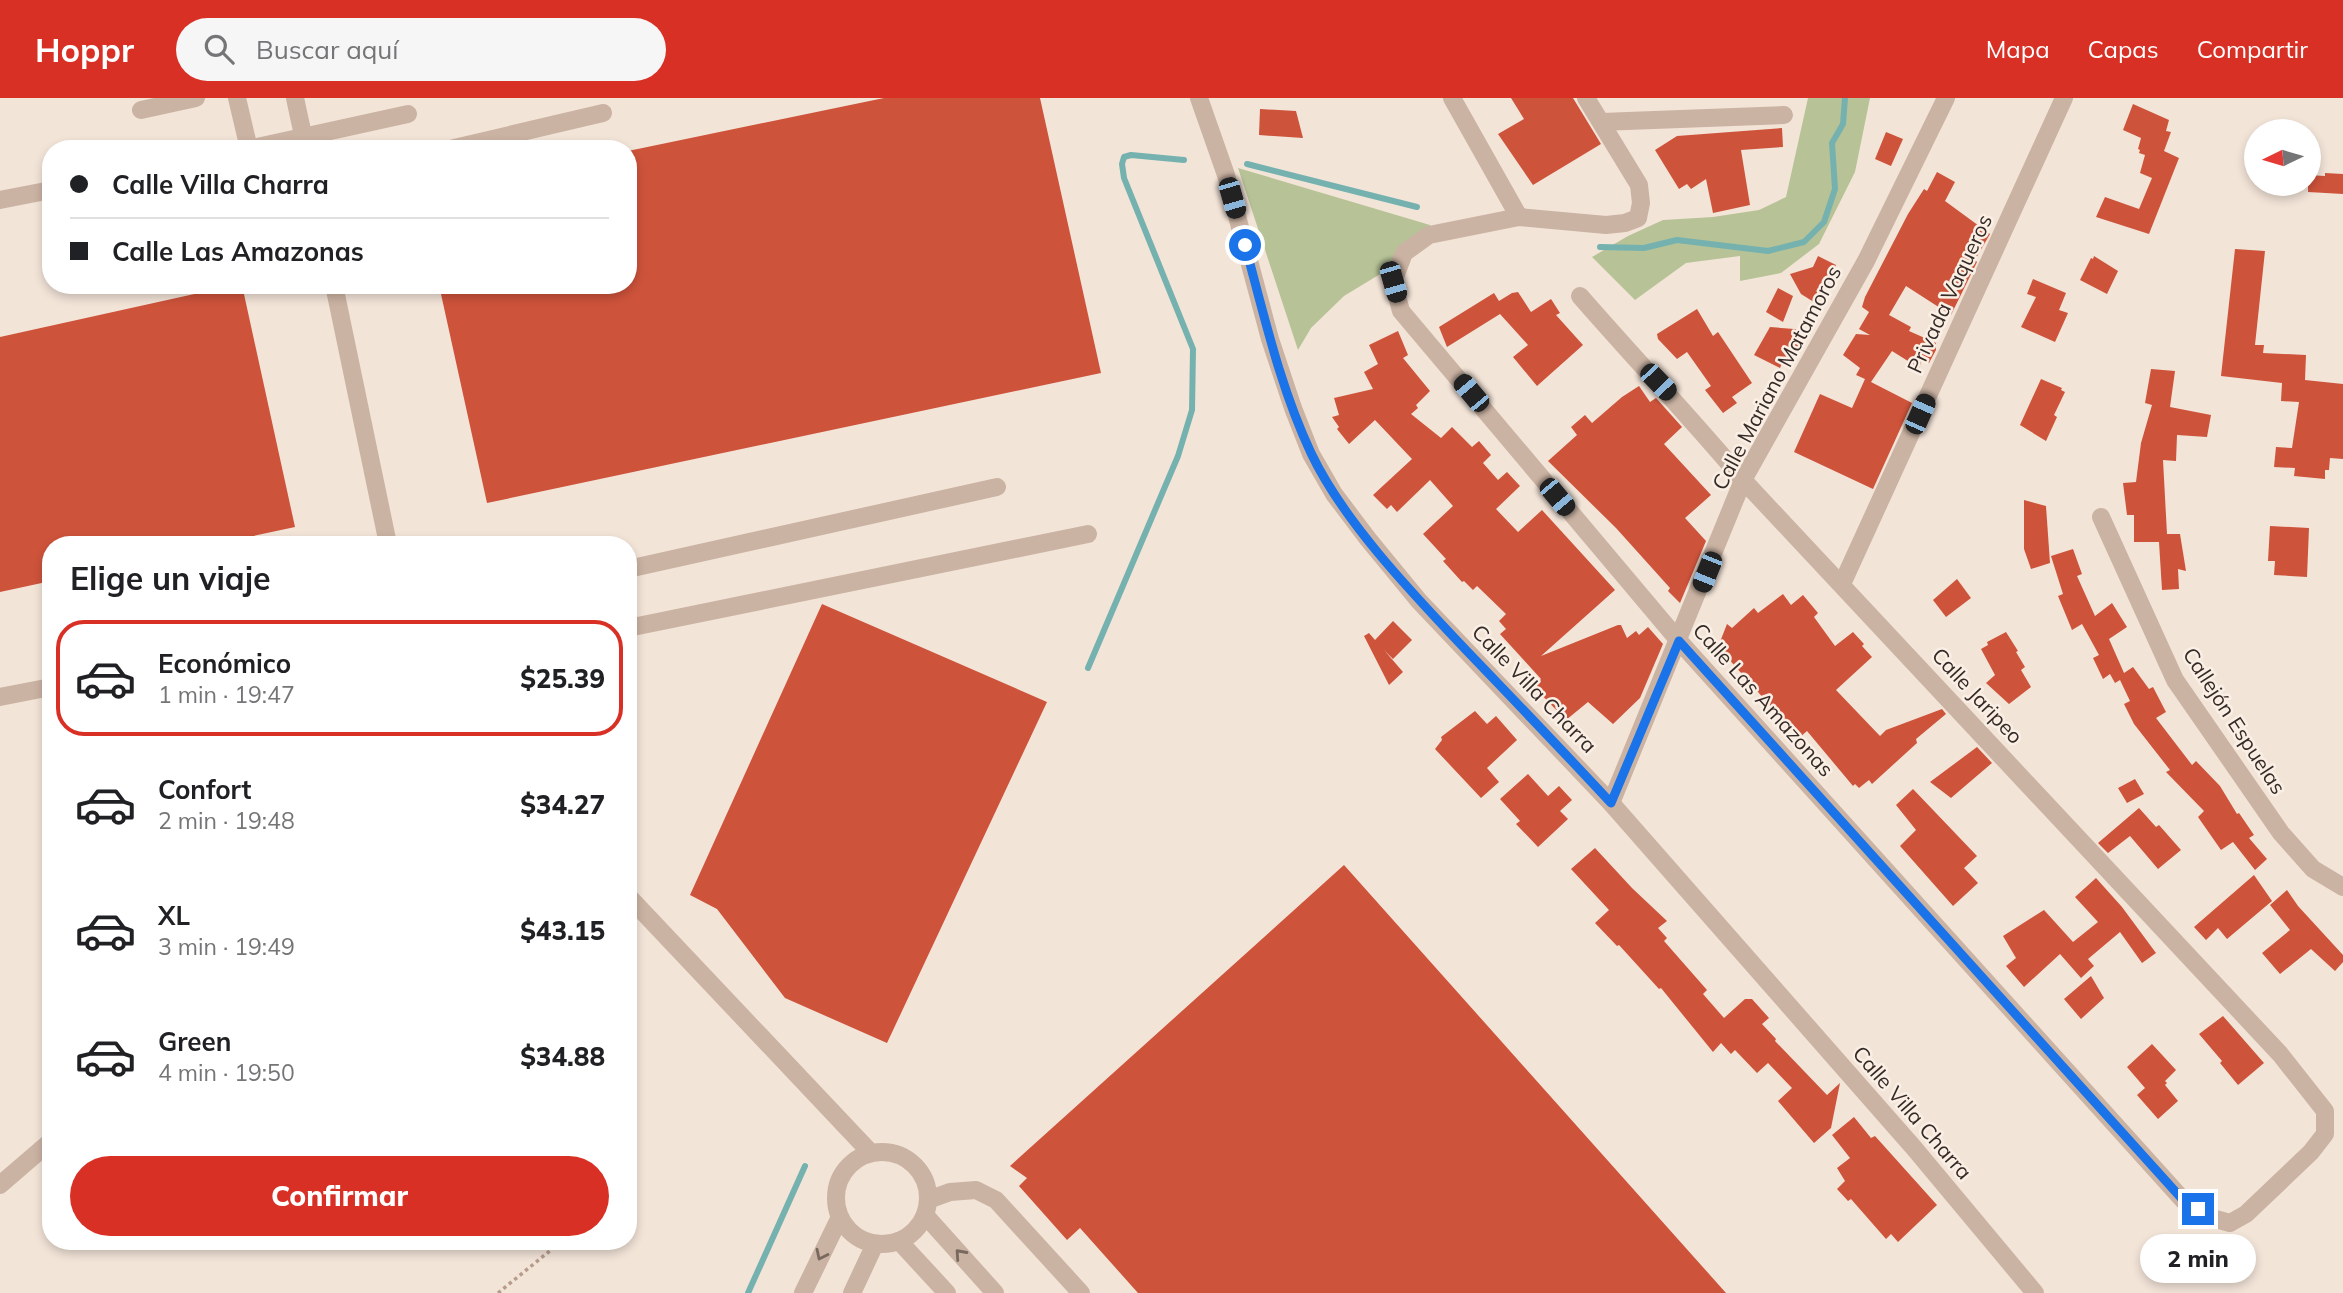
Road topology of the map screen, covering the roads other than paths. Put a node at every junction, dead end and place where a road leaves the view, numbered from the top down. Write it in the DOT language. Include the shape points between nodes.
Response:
graph roads {
  1 [pos="196,98"];
  2 [pos="237,98"];
  3 [pos="295,98"];
  4 [pos="1199,98"];
  5 [pos="1452,98"];
  6 [pos="1586,98"];
  7 [pos="1946,98"];
  8 [pos="2064,98"];
  9 [pos="141,110"];
  10 [pos="603,113"];
  11 [pos="408,114"];
  12 [pos="1784,115"];
  13 [pos="1601,122"];
  14 [pos="246,140"];
  15 [pos="304,140"];
  16 [pos="316,140"];
  17 [pos="488,140"];
  18 [pos="42,192"];
  19 [pos="0,200"];
  20 [pos="1519,217"];
  21 [pos="336,294"];
  22 [pos="1580,296"];
  23 [pos="1744,480"];
  24 [pos="997,486"];
  25 [pos="2101,517"];
  26 [pos="1088,534"];
  27 [pos="386,536"];
  28 [pos="637,567"];
  29 [pos="1842,584"];
  30 [pos="637,626"];
  31 [pos="1679,641"];
  32 [pos="42,689"];
  33 [pos="0,697"];
  34 [pos="1611,803"];
  35 [pos="2343,887"];
  36 [pos="637,905"];
  37 [pos="2325,1134"];
  38 [pos="42,1149"];
  39 [pos="871,1153"];
  40 [pos="0,1185"];
  41 [pos="926,1208"];
  42 [pos="840,1217"];
  43 [pos="899,1241"];
  44 [pos="875,1244"];
  45 [pos="803,1293"];
  46 [pos="852,1293"];
  47 [pos="947,1293"];
  48 [pos="995,1293"];
  49 [pos="1081,1293"];
  50 [pos="2035,1293"];
  1 -- 9 [label="street"];
  2 -- 14 [label="street"];
  3 -- 15 [label="street"];
  4 -- 34 [label="street, Calle Villa Charra" via="1293,408 1311,454 1334,494 1419,601"];
  5 -- 20 [label="street"];
  6 -- 13 [label="street"];
  7 -- 23 [label="street, Calle Mariano Matamoros" via="1866,261"];
  8 -- 29 [label="street, Privada Vaqueros"];
  10 -- 17 [label="street"];
  11 -- 16 [label="street"];
  12 -- 13 [label="street"];
  13 -- 20 [label="street, Calle Las Amazonas" via="1639,185 1638,218 1606,225"];
  18 -- 19 [label="street"];
  20 -- 31 [label="street, Calle Las Amazonas" via="1429,235 1404,253 1393,282 1401,311"];
  21 -- 27 [label="street"];
  22 -- 23 [label="street, Calle Jaripeo"];
  23 -- 29 [label="street, Calle Jaripeo"];
  23 -- 31 [label="street, Calle Mariano Matamoros"];
  24 -- 28 [label="street"];
  25 -- 35 [label="street, Callejón Espuelas" via="2175,680 2281,833 2313,869"];
  26 -- 30 [label="street"];
  29 -- 37 [label="street, Calle Jaripeo" via="2280,1054 2325,1111"];
  31 -- 34 [label="street, Calle Mariano Matamoros"];
  31 -- 37 [label="street, Calle Las Amazonas" via="2183,1200 2230,1223 2246,1214"];
  32 -- 33 [label="street"];
  34 -- 50 [label="street, Calle Villa Charra"];
  36 -- 39 [label="street"];
  38 -- 40 [label="street"];
  39 -- 41 [label="street" via="896,1154 907,1160 923,1178"];
  39 -- 42 [label="street" via="851,1164 839,1183"];
  41 -- 43 [label="street" via="919,1226"];
  48 -- 41 [label="street, one-way"];
  41 -- 49 [label="street" via="950,1192 976,1190 996,1200"];
  42 -- 44 [label="street" via="854,1235"];
  42 -- 45 [label="street, one-way"];
  43 -- 44 [label="street"];
  43 -- 47 [label="street"];
  44 -- 46 [label="street"];
}
